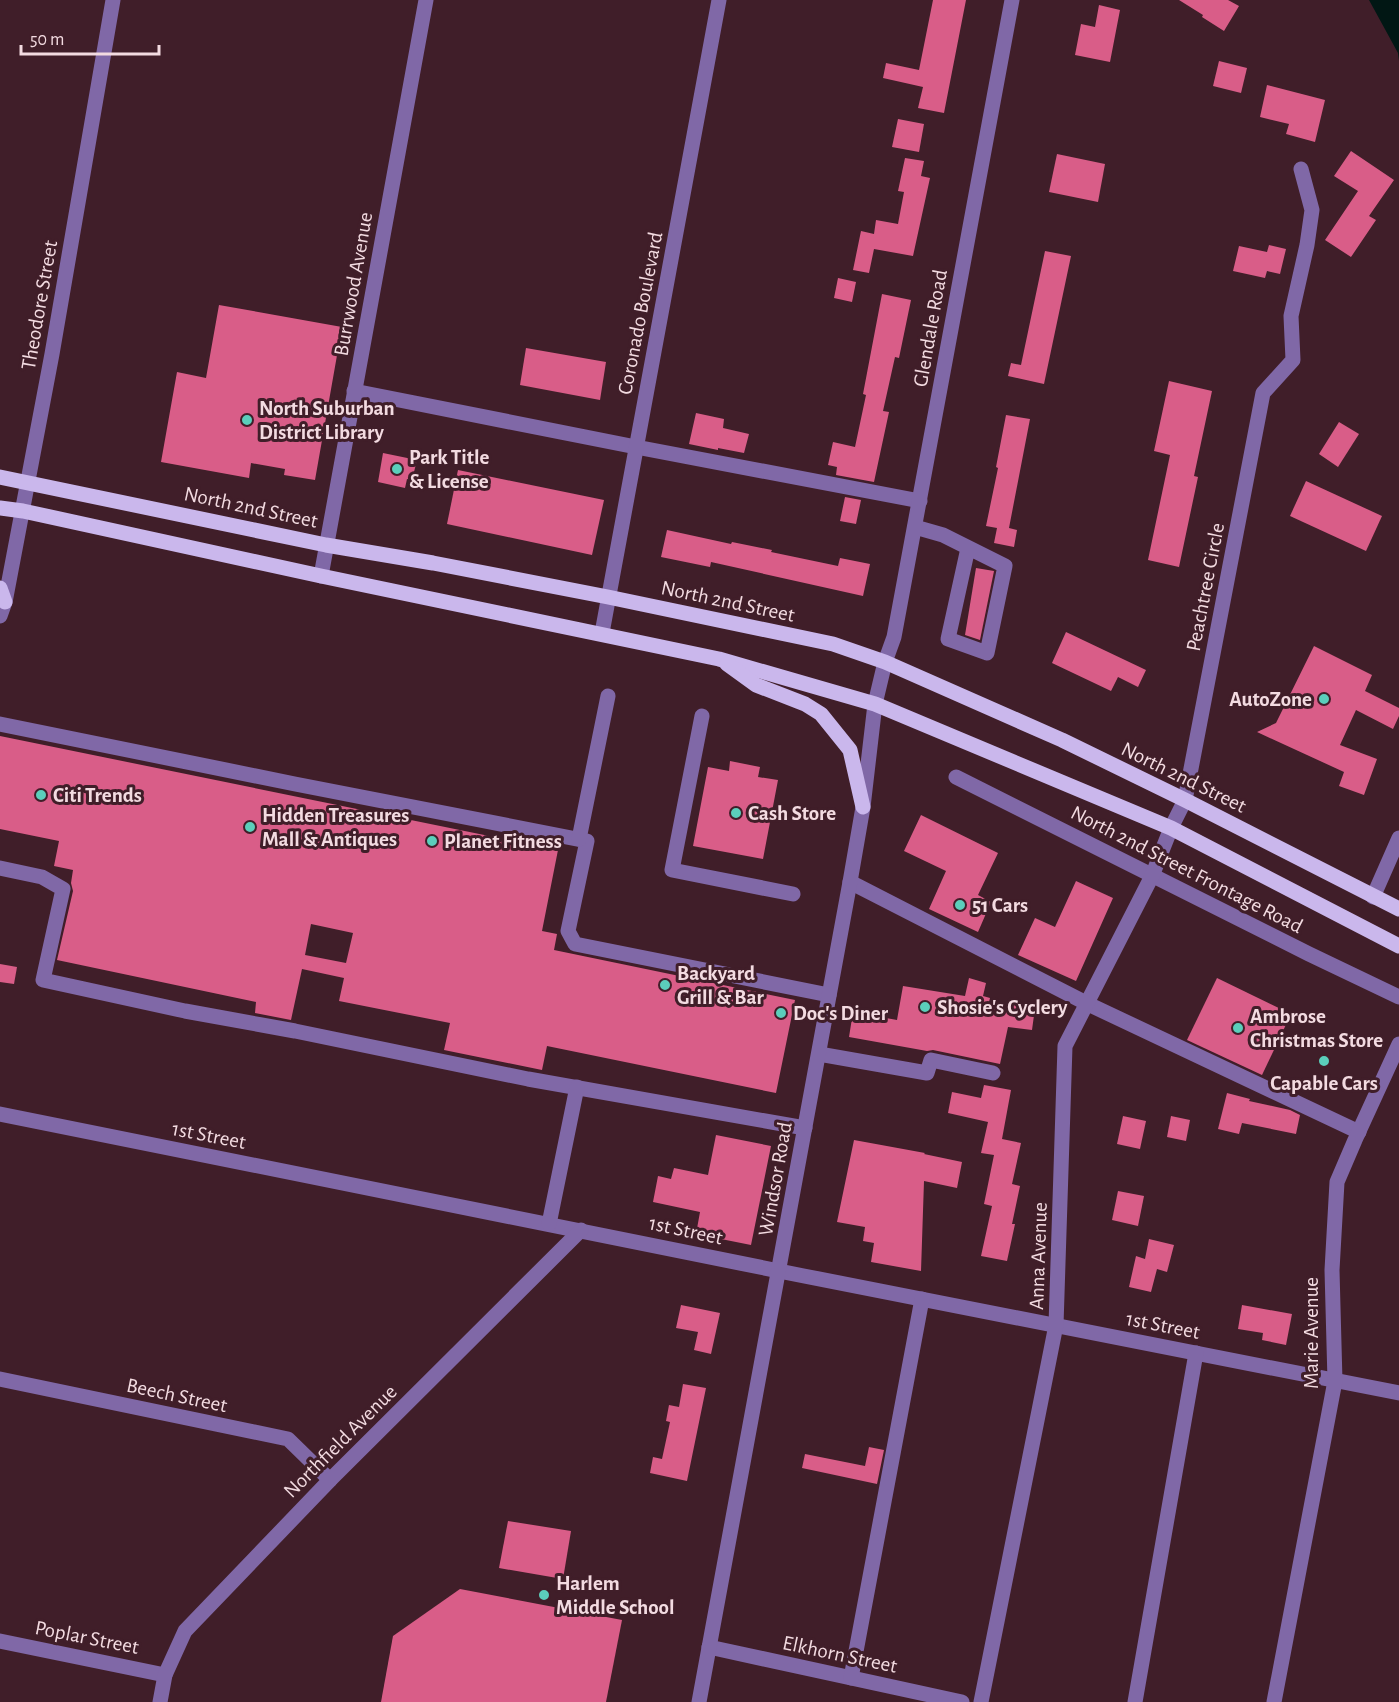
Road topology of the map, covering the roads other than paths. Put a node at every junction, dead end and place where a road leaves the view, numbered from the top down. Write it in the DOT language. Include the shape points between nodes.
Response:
graph roads {
  1 [pos="113,0"];
  2 [pos="426,0"];
  3 [pos="720,0"];
  4 [pos="1012,0"];
  5 [pos="1301,169"];
  6 [pos="354,391"];
  7 [pos="636,447"];
  8 [pos="0,477"];
  9 [pos="27,482"];
  10 [pos="920,501"];
  11 [pos="0,508"];
  12 [pos="23,511"];
  13 [pos="915,527"];
  14 [pos="326,545"];
  15 [pos="968,548"];
  16 [pos="321,576"];
  17 [pos="608,597"];
  18 [pos="2,602"];
  19 [pos="602,633"];
  20 [pos="720,658"];
  21 [pos="885,662"];
  22 [pos="608,696"];
  23 [pos="875,704"];
  24 [pos="702,716"];
  25 [pos="0,724"];
  26 [pos="956,777"];
  27 [pos="1185,800"];
  28 [pos="862,807"];
  29 [pos="1171,828"];
  30 [pos="1399,838"];
  31 [pos="579,839"];
  32 [pos="0,868"];
  33 [pos="1152,876"];
  34 [pos="850,882"];
  35 [pos="793,894"];
  36 [pos="1372,897"];
  37 [pos="1399,909"];
  38 [pos="1399,946"];
  39 [pos="830,995"];
  40 [pos="1399,997"];
  41 [pos="1088,1004"];
  42 [pos="1399,1044"];
  43 [pos="819,1054"];
  44 [pos="993,1072"];
  45 [pos="577,1087"];
  46 [pos="0,1114"];
  47 [pos="805,1128"];
  48 [pos="1359,1132"];
  49 [pos="549,1224"];
  50 [pos="581,1230"];
  51 [pos="779,1271"];
  52 [pos="922,1299"];
  53 [pos="1056,1325"];
  54 [pos="1196,1353"];
  55 [pos="0,1379"];
  56 [pos="1335,1381"];
  57 [pos="1399,1393"];
  58 [pos="330,1480"];
  59 [pos="0,1641"];
  60 [pos="709,1647"];
  61 [pos="165,1674"];
  62 [pos="851,1678"];
  63 [pos="160,1702"];
  64 [pos="699,1702"];
  65 [pos="962,1702"];
  66 [pos="981,1702"];
  67 [pos="1135,1702"];
  68 [pos="1274,1702"];
  1 -- 9 [label="street, Theodore Street"];
  2 -- 6 [label="street, Burrwood Avenue"];
  3 -- 7 [label="street, Coronado Boulevard"];
  4 -- 10 [label="street, Glendale Road"];
  5 -- 27 [label="street, Peachtree Circle" via="1312,210 1291,316 1293,360 1263,393"];
  6 -- 7 [label="street"];
  6 -- 14 [label="street, Burrwood Avenue"];
  7 -- 10 [label="street"];
  7 -- 17 [label="street, Coronado Boulevard"];
  8 -- 9 [label="main road, North 2nd Street"];
  9 -- 12 [label="street, Theodore Street"];
  9 -- 14 [label="main road, North 2nd Street"];
  10 -- 13 [label="street, Glendale Road"];
  11 -- 12 [label="main road"];
  12 -- 16 [label="main road"];
  12 -- 18 [label="street, Theodore Street"];
  13 -- 15 [label="street"];
  13 -- 21 [label="street, Glendale Road" via="894,637"];
  14 -- 16 [label="street, Burrwood Avenue"];
  14 -- 17 [label="main road, North 2nd Street"];
  15 -- 15 [label="street" via="948,639 987,653 1005,566"];
  16 -- 19 [label="main road"];
  17 -- 19 [label="street, Coronado Boulevard"];
  17 -- 21 [label="main road, North 2nd Street" via="833,644"];
  19 -- 20 [label="main road"];
  20 -- 23 [label="main road"];
  20 -- 28 [label="main road" via="756,686 821,714 850,750"];
  21 -- 23 [label="street, Windsor Road"];
  21 -- 27 [label="main road, North 2nd Street" via="1062,740"];
  22 -- 31 [label="street"];
  23 -- 28 [label="street, Windsor Road"];
  23 -- 29 [label="main road"];
  24 -- 35 [label="street" via="672,870"];
  25 -- 31 [label="street"];
  26 -- 33 [label="street, North 2nd Street Frontage Road"];
  27 -- 29 [label="street, Peachtree Circle"];
  27 -- 36 [label="main road, North 2nd Street"];
  28 -- 34 [label="street, Windsor Road"];
  29 -- 33 [label="street, Anna Avenue"];
  29 -- 38 [label="main road"];
  30 -- 36 [label="street"];
  31 -- 39 [label="street" via="587,841 567,931 575,944"];
  32 -- 45 [label="street" via="42,877 63,890 43,980"];
  33 -- 40 [label="street, North 2nd Street Frontage Road"];
  33 -- 41 [label="street, Anna Avenue"];
  34 -- 39 [label="street, Windsor Road"];
  34 -- 41 [label="street"];
  36 -- 37 [label="main road, North 2nd Street"];
  39 -- 43 [label="street, Windsor Road"];
  41 -- 48 [label="street"];
  41 -- 53 [label="street, Anna Avenue" via="1065,1046"];
  42 -- 48 [label="street, Marie Avenue"];
  43 -- 44 [label="street" via="927,1073 930,1060"];
  43 -- 47 [label="street, Windsor Road"];
  45 -- 47 [label="street"];
  45 -- 49 [label="street"];
  46 -- 49 [label="street, 1st Street"];
  47 -- 51 [label="street, Windsor Road"];
  48 -- 56 [label="street, Marie Avenue" via="1337,1182 1332,1270"];
  49 -- 50 [label="street, 1st Street"];
  50 -- 51 [label="street, 1st Street"];
  50 -- 58 [label="street, Northfield Avenue"];
  51 -- 52 [label="street, 1st Street"];
  51 -- 60 [label="street, Windsor Road"];
  52 -- 53 [label="street, 1st Street"];
  52 -- 62 [label="street"];
  53 -- 54 [label="street, 1st Street"];
  53 -- 66 [label="street, Anna Avenue"];
  54 -- 56 [label="street, 1st Street"];
  54 -- 67 [label="street"];
  55 -- 58 [label="street, Beech Street" via="288,1439"];
  56 -- 57 [label="street, 1st Street"];
  56 -- 68 [label="street, Marie Avenue"];
  58 -- 61 [label="street, Northfield Avenue" via="185,1631"];
  59 -- 61 [label="street, Poplar Street"];
  60 -- 62 [label="street, Elkhorn Street"];
  60 -- 64 [label="street, Windsor Road"];
  61 -- 63 [label="street, Northfield Avenue"];
  62 -- 65 [label="street, Elkhorn Street"];
}
